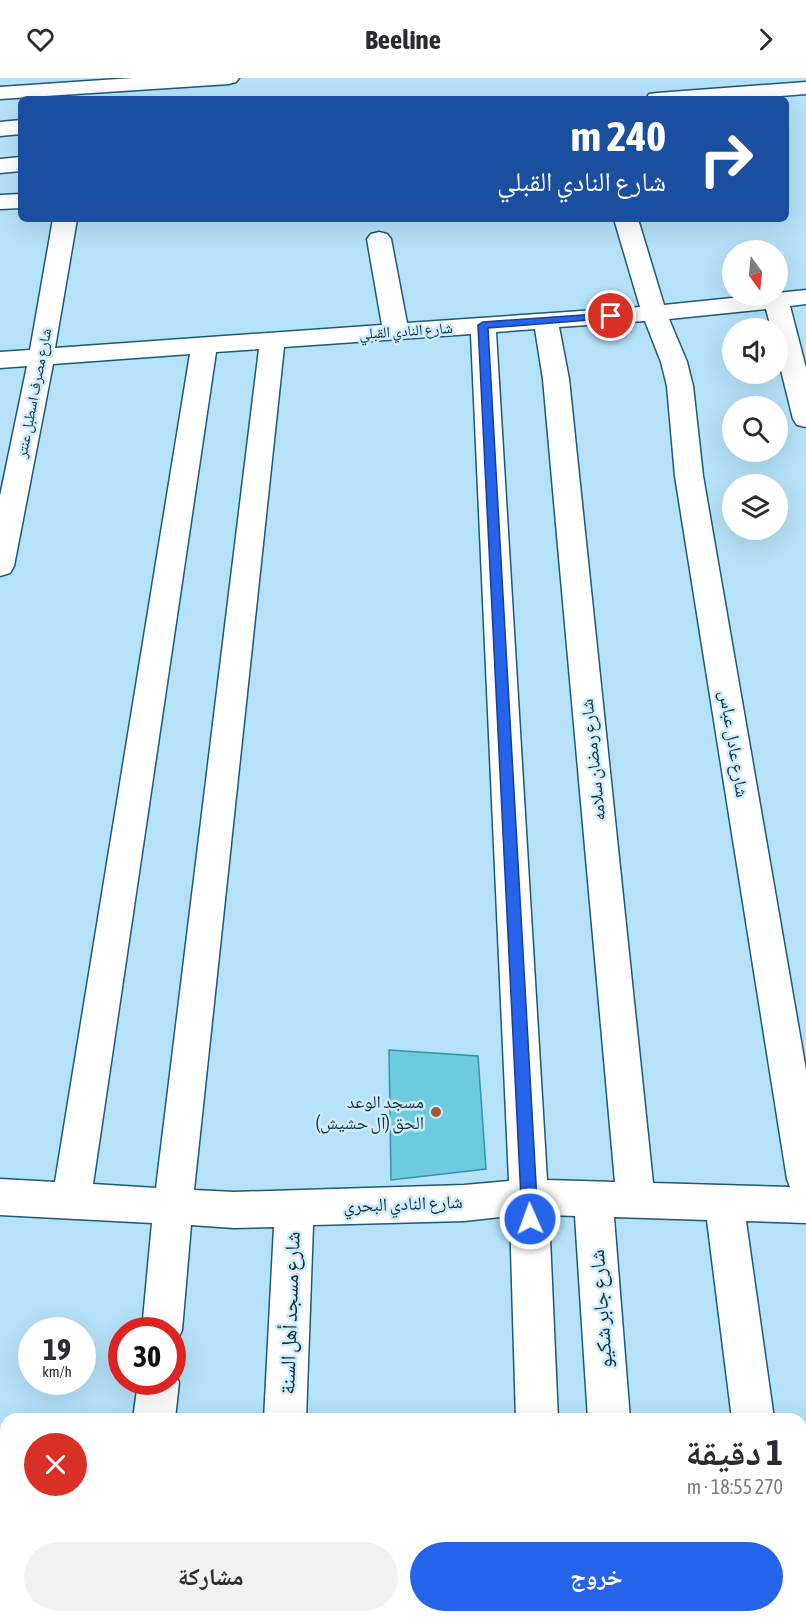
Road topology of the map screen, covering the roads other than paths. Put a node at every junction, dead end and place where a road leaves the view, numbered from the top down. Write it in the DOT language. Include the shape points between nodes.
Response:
graph roads {
  1 [pos="229,78"];
  2 [pos="90,88"];
  3 [pos="806,88"];
  4 [pos="0,93"];
  5 [pos="698,96"];
  6 [pos="18,127"];
  7 [pos="0,129"];
  8 [pos="18,164"];
  9 [pos="0,166"];
  10 [pos="18,201"];
  11 [pos="0,202"];
  12 [pos="65,222"];
  13 [pos="627,222"];
  14 [pos="379,238"];
  15 [pos="806,297"];
  16 [pos="788,299"];
  17 [pos="722,306"];
  18 [pos="778,306"];
  19 [pos="654,313"];
  20 [pos="546,321"];
  21 [pos="483,325"];
  22 [pos="396,332"];
  23 [pos="272,341"];
  24 [pos="204,346"];
  25 [pos="42,358"];
  26 [pos="0,360"];
  27 [pos="806,419"];
  28 [pos="0,566"];
  29 [pos="806,1179"];
  30 [pos="0,1197"];
  31 [pos="529,1197"];
  32 [pos="593,1199"];
  33 [pos="71,1201"];
  34 [pos="636,1201"];
  35 [pos="724,1202"];
  36 [pos="806,1205"];
  37 [pos="294,1207"];
  38 [pos="172,1208"];
  39 [pos="163,1317"];
  40 [pos="157,1395"];
  41 [pos="155,1413"];
  42 [pos="285,1413"];
  43 [pos="537,1413"];
  44 [pos="609,1413"];
  45 [pos="752,1413"];
  1 -- 2 [label="street"];
  2 -- 4 [label="street"];
  3 -- 5 [label="street"];
  6 -- 7 [label="street"];
  8 -- 9 [label="street"];
  10 -- 11 [label="street"];
  12 -- 25 [label="street, شارع مصرف اسطبل عنتر"];
  13 -- 19 [label="street, شارع عادل عباس"];
  14 -- 22 [label="street"];
  15 -- 16 [label="street, شارع النادي القبلي"];
  17 -- 19 [label="street, شارع النادي القبلي"];
  18 -- 27 [label="street"];
  19 -- 20 [label="street, شارع النادي القبلي"];
  19 -- 29 [label="street, شارع عادل عباس" via="680,386 689,476"];
  20 -- 21 [label="street, شارع النادي القبلي"];
  20 -- 34 [label="street, شارع رمضان سلامه" via="556,379"];
  21 -- 22 [label="street, شارع النادي القبلي"];
  21 -- 31 [label="street"];
  22 -- 23 [label="street, شارع النادي القبلي"];
  23 -- 24 [label="street, شارع النادي القبلي"];
  23 -- 38 [label="street"];
  24 -- 25 [label="street, شارع النادي القبلي"];
  24 -- 33 [label="street"];
  25 -- 26 [label="street, شارع النادي القبلي"];
  25 -- 28 [label="street, شارع مصرف اسطبل عنتر"];
  30 -- 33 [label="street, شارع النادي البحري"];
  31 -- 32 [label="street, شارع النادي البحري"];
  31 -- 37 [label="street, شارع النادي البحري"];
  31 -- 43 [label="street"];
  32 -- 34 [label="street, شارع النادي البحري"];
  32 -- 44 [label="street, شارع جابر شكيو"];
  33 -- 38 [label="street, شارع النادي البحري"];
  34 -- 35 [label="street, شارع النادي البحري"];
  35 -- 36 [label="street, شارع النادي البحري"];
  35 -- 45 [label="street"];
  37 -- 38 [label="street, شارع النادي البحري"];
  37 -- 42 [label="street, شارع مسجد أهل السنة"];
  38 -- 39 [label="street"];
  40 -- 41 [label="street"];
}
